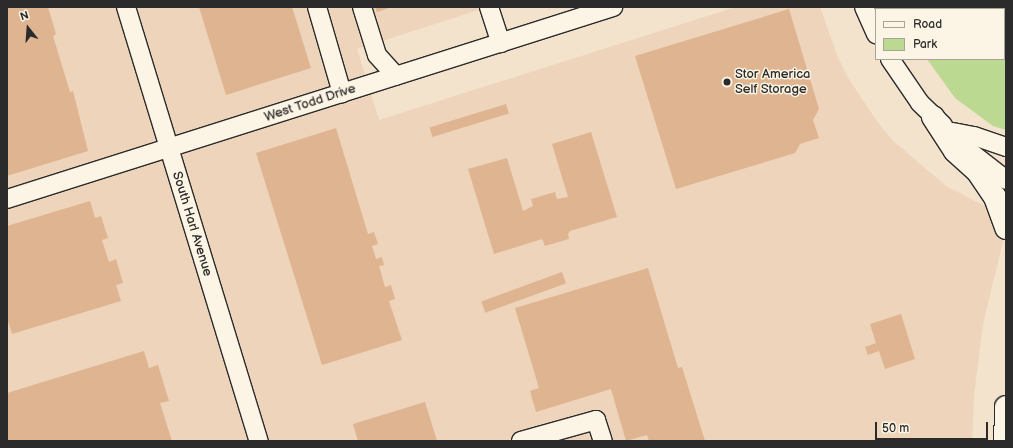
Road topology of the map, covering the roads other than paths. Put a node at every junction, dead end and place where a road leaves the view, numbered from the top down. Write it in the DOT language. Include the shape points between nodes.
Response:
graph roads {
  1 [pos="126,7"];
  2 [pos="317,7"];
  3 [pos="362,7"];
  4 [pos="489,7"];
  5 [pos="864,7"];
  6 [pos="608,8"];
  7 [pos="875,32"];
  8 [pos="501,43"];
  9 [pos="891,60"];
  10 [pos="396,76"];
  11 [pos="342,93"];
  12 [pos="933,117"];
  13 [pos="953,132"];
  14 [pos="1006,147"];
  15 [pos="169,148"];
  16 [pos="1006,180"];
  17 [pos="7,199"];
  18 [pos="1006,228"];
  19 [pos="1006,407"];
  20 [pos="260,441"];
  21 [pos="521,441"];
  22 [pos="603,441"];
  23 [pos="1005,441"];
  1 -- 15 [label="street, South Harl Avenue"];
  2 -- 11 [label="street"];
  3 -- 10 [label="street" via="377,55"];
  4 -- 8 [label="street"];
  5 -- 7 [label="street"];
  6 -- 8 [label="street, West Todd Drive"];
  8 -- 10 [label="street, West Todd Drive"];
  9 -- 12 [label="street" via="920,103"];
  10 -- 11 [label="street, West Todd Drive"];
  11 -- 15 [label="street, West Todd Drive"];
  12 -- 13 [label="street"];
  12 -- 18 [label="main road" via="955,151 978,172 995,197"];
  13 -- 14 [label="street"];
  13 -- 16 [label="street" via="961,146 998,171"];
  15 -- 17 [label="street, West Todd Drive"];
  15 -- 20 [label="street, South Harl Avenue"];
  19 -- 23 [label="main road"];
  21 -- 22 [label="street" via="596,420"];
}
